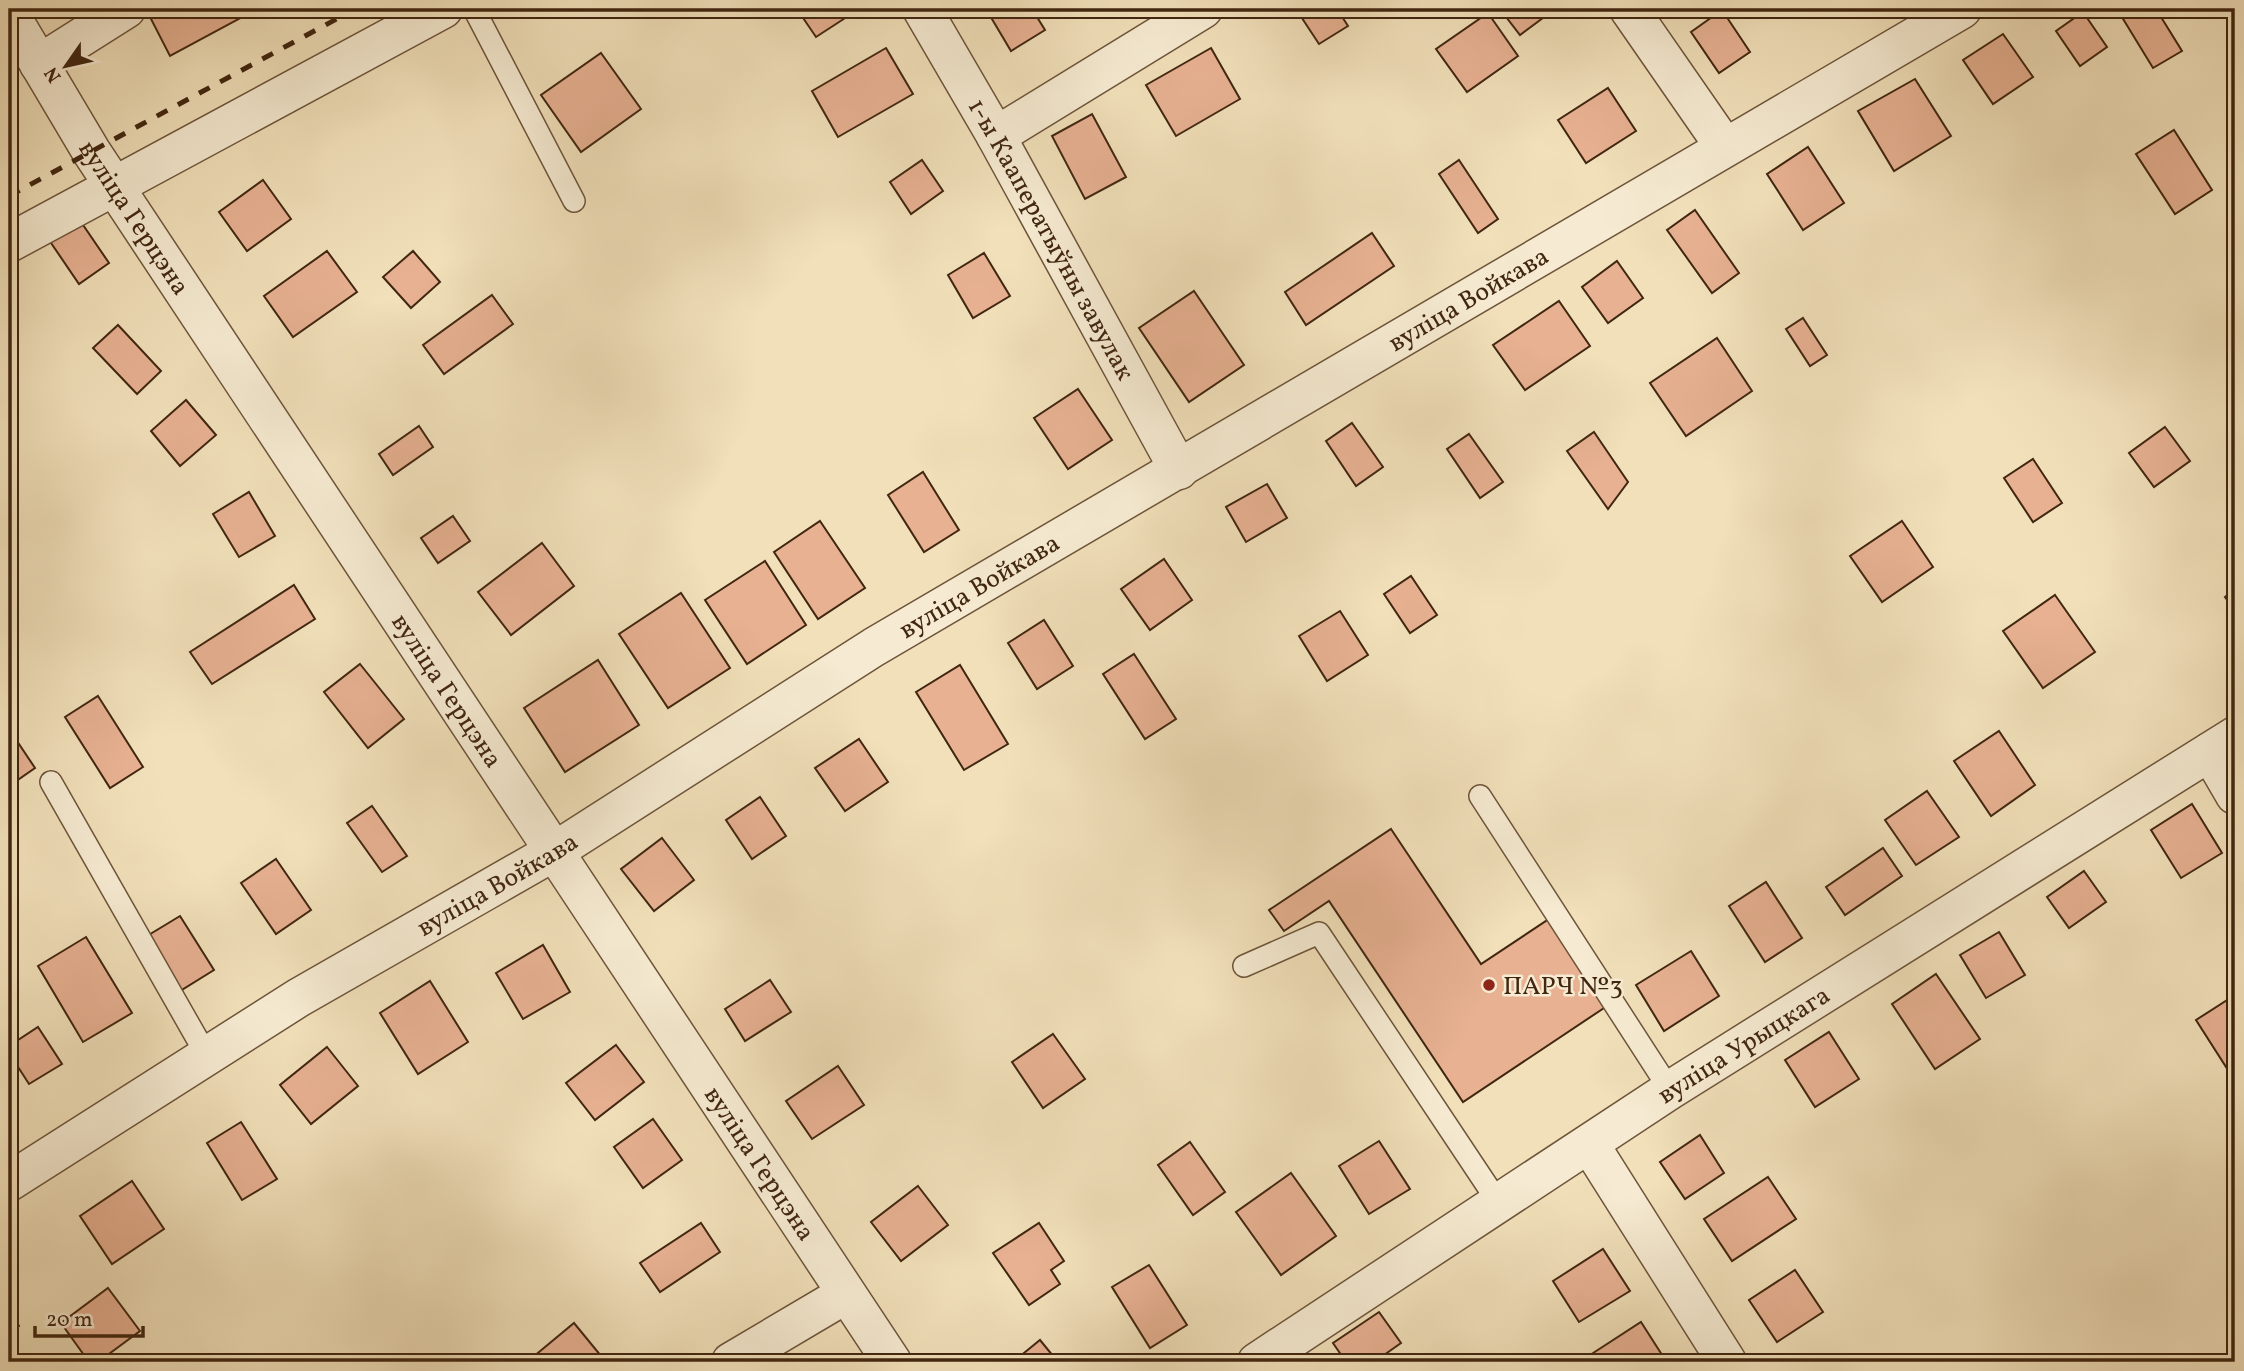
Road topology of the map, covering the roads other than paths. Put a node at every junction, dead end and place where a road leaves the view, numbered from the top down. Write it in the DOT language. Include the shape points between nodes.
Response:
graph roads {
  1 [pos="443,9"];
  2 [pos="474,9"];
  3 [pos="922,9"];
  4 [pos="1203,9"];
  5 [pos="1629,9"];
  6 [pos="1962,9"];
  7 [pos="9,13"];
  8 [pos="107,14"];
  9 [pos="39,64"];
  10 [pos="996,136"];
  11 [pos="1724,146"];
  12 [pos="115,186"];
  13 [pos="575,201"];
  14 [pos="9,243"];
  15 [pos="1179,470"];
  16 [pos="2222,744"];
  17 [pos="51,782"];
  18 [pos="2235,795"];
  19 [pos="1480,796"];
  20 [pos="555,851"];
  21 [pos="1244,966"];
  22 [pos="207,1056"];
  23 [pos="1670,1090"];
  24 [pos="1590,1145"];
  25 [pos="9,1182"];
  26 [pos="1500,1205"];
  27 [pos="846,1294"];
  28 [pos="731,1362"];
  29 [pos="892,1362"];
  30 [pos="1257,1362"];
  31 [pos="1727,1362"];
  1 -- 12 [label="street"];
  2 -- 13 [label="lane"];
  3 -- 10 [label="street, 1-ы Кааператыўны завулак"];
  4 -- 10 [label="street"];
  5 -- 11 [label="street"];
  6 -- 11 [label="street, вуліца Войкава"];
  7 -- 9 [label="street, вуліца Герцэна"];
  8 -- 9 [label="street"];
  9 -- 12 [label="street, вуліца Герцэна"];
  10 -- 15 [label="street, 1-ы Кааператыўны завулак"];
  11 -- 15 [label="street, вуліца Войкава"];
  12 -- 14 [label="street"];
  12 -- 20 [label="street, вуліца Герцэна"];
  15 -- 20 [label="street, вуліца Войкава" via="874,647"];
  16 -- 18 [label="street"];
  16 -- 23 [label="street, вуліца Урыцкага"];
  17 -- 22 [label="lane"];
  19 -- 23 [label="lane"];
  20 -- 22 [label="street, вуліца Войкава" via="298,998"];
  20 -- 27 [label="street, вуліца Герцэна"];
  21 -- 26 [label="lane" via="1319,933"];
  22 -- 25 [label="street, вуліца Войкава"];
  23 -- 24 [label="street, вуліца Урыцкага"];
  24 -- 26 [label="street, вуліца Урыцкага"];
  24 -- 31 [label="street"];
  26 -- 30 [label="street, вуліца Урыцкага"];
  27 -- 28 [label="street"];
  27 -- 29 [label="street, вуліца Герцэна"];
}
